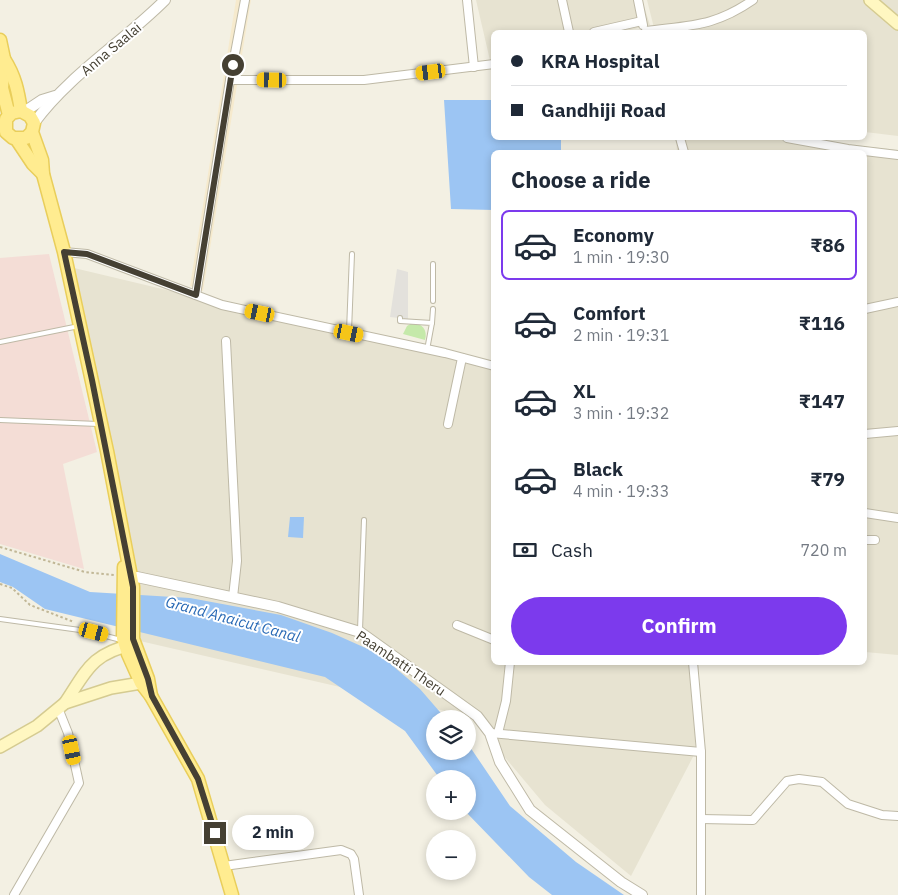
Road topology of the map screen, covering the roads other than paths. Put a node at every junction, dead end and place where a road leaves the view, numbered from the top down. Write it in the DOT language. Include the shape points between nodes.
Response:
graph roads {
  1 [pos="165,0"];
  2 [pos="246,0"];
  3 [pos="467,0"];
  4 [pos="562,0"];
  5 [pos="638,0"];
  6 [pos="753,0"];
  7 [pos="870,0"];
  8 [pos="642,21"];
  9 [pos="898,24"];
  10 [pos="569,30"];
  11 [pos="603,30"];
  12 [pos="645,30"];
  13 [pos="660,30"];
  14 [pos="1,49"];
  15 [pos="491,64"];
  16 [pos="474,66"];
  17 [pos="230,80"];
  18 [pos="55,96"];
  19 [pos="12,118"];
  20 [pos="33,127"];
  21 [pos="15,139"];
  22 [pos="796,140"];
  23 [pos="0,144"];
  24 [pos="843,150"];
  25 [pos="867,153"];
  26 [pos="898,155"];
  27 [pos="43,174"];
  28 [pos="64,252"];
  29 [pos="352,254"];
  30 [pos="433,264"];
  31 [pos="196,295"];
  32 [pos="433,301"];
  33 [pos="898,302"];
  34 [pos="433,309"];
  35 [pos="867,309"];
  36 [pos="400,318"];
  37 [pos="432,323"];
  38 [pos="80,326"];
  39 [pos="349,333"];
  40 [pos="226,341"];
  41 [pos="0,342"];
  42 [pos="427,350"];
  43 [pos="462,358"];
  44 [pos="491,365"];
  45 [pos="0,420"];
  46 [pos="101,424"];
  47 [pos="448,424"];
  48 [pos="898,431"];
  49 [pos="867,434"];
  50 [pos="867,513"];
  51 [pos="898,518"];
  52 [pos="364,520"];
  53 [pos="867,540"];
  54 [pos="876,540"];
  55 [pos="129,582"];
  56 [pos="233,597"];
  57 [pos="0,620"];
  58 [pos="457,625"];
  59 [pos="360,632"];
  60 [pos="491,639"];
  61 [pos="128,642"];
  62 [pos="510,665"];
  63 [pos="693,665"];
  64 [pos="145,681"];
  65 [pos="62,706"];
  66 [pos="494,733"];
  67 [pos="0,746"];
  68 [pos="701,752"];
  69 [pos="898,816"];
  70 [pos="701,819"];
  71 [pos="224,866"];
  72 [pos="14,895"];
  73 [pos="232,895"];
  74 [pos="359,895"];
  75 [pos="642,895"];
  76 [pos="701,895"];
  1 -- 18 [label="street, Anna Saalai"];
  2 -- 17 [label="street"];
  3 -- 16 [label="street"];
  4 -- 10 [label="street"];
  5 -- 8 [label="street"];
  6 -- 13 [label="street" via="733,14 710,23"];
  7 -- 9 [label="main road"];
  8 -- 11 [label="street"];
  8 -- 12 [label="street"];
  14 -- 19 [label="main road" via="2,88"];
  15 -- 16 [label="street"];
  16 -- 17 [label="street" via="364,80"];
  17 -- 31 [label="street"];
  18 -- 19 [label="street, Anna Saalai"];
  18 -- 20 [label="street, Anna Saalai"];
  19 -- 20 [label="main road" via="30,116"];
  19 -- 21 [label="main road" via="6,132"];
  20 -- 21 [label="main road" via="26,138"];
  20 -- 27 [label="main road"];
  21 -- 23 [label="main road"];
  21 -- 27 [label="main road"];
  22 -- 24 [label="street"];
  25 -- 26 [label="street"];
  27 -- 28 [label="main road"];
  28 -- 31 [label="street" via="87,254"];
  28 -- 38 [label="main road"];
  29 -- 39 [label="lane"];
  30 -- 32 [label="lane"];
  31 -- 39 [label="street" via="222,305"];
  33 -- 35 [label="street"];
  34 -- 37 [label="lane"];
  36 -- 37 [label="lane" via="400,321"];
  37 -- 42 [label="lane"];
  38 -- 41 [label="lane"];
  38 -- 46 [label="main road"];
  39 -- 42 [label="street"];
  40 -- 56 [label="street" via="237,561"];
  42 -- 43 [label="street"];
  43 -- 44 [label="street"];
  43 -- 47 [label="street"];
  45 -- 46 [label="lane"];
  46 -- 55 [label="main road"];
  48 -- 49 [label="street"];
  50 -- 51 [label="street"];
  52 -- 59 [label="lane"];
  53 -- 54 [label="street"];
  55 -- 56 [label="street, Paambatti Theru"];
  55 -- 61 [label="main road"];
  56 -- 59 [label="street, Paambatti Theru"];
  57 -- 61 [label="lane" via="87,631"];
  58 -- 60 [label="street"];
  59 -- 66 [label="street, Paambatti Theru" via="477,716"];
  61 -- 64 [label="main road"];
  61 -- 65 [label="main road" via="92,661"];
  62 -- 66 [label="street" via="506,701"];
  63 -- 68 [label="street"];
  64 -- 65 [label="main road" via="110,688"];
  64 -- 71 [label="main road" via="198,779"];
  65 -- 67 [label="main road" via="37,726"];
  65 -- 72 [label="street" via="79,783"];
  66 -- 68 [label="street"];
  66 -- 75 [label="street, Paambatti Theru" via="500,762 530,810 620,882"];
  68 -- 70 [label="street"];
  69 -- 70 [label="street" via="882,815 848,804 822,782 799,779 787,781 752,820"];
  70 -- 76 [label="street"];
  71 -- 73 [label="main road"];
  71 -- 74 [label="street" via="342,850 351,854 354,860"];
}
